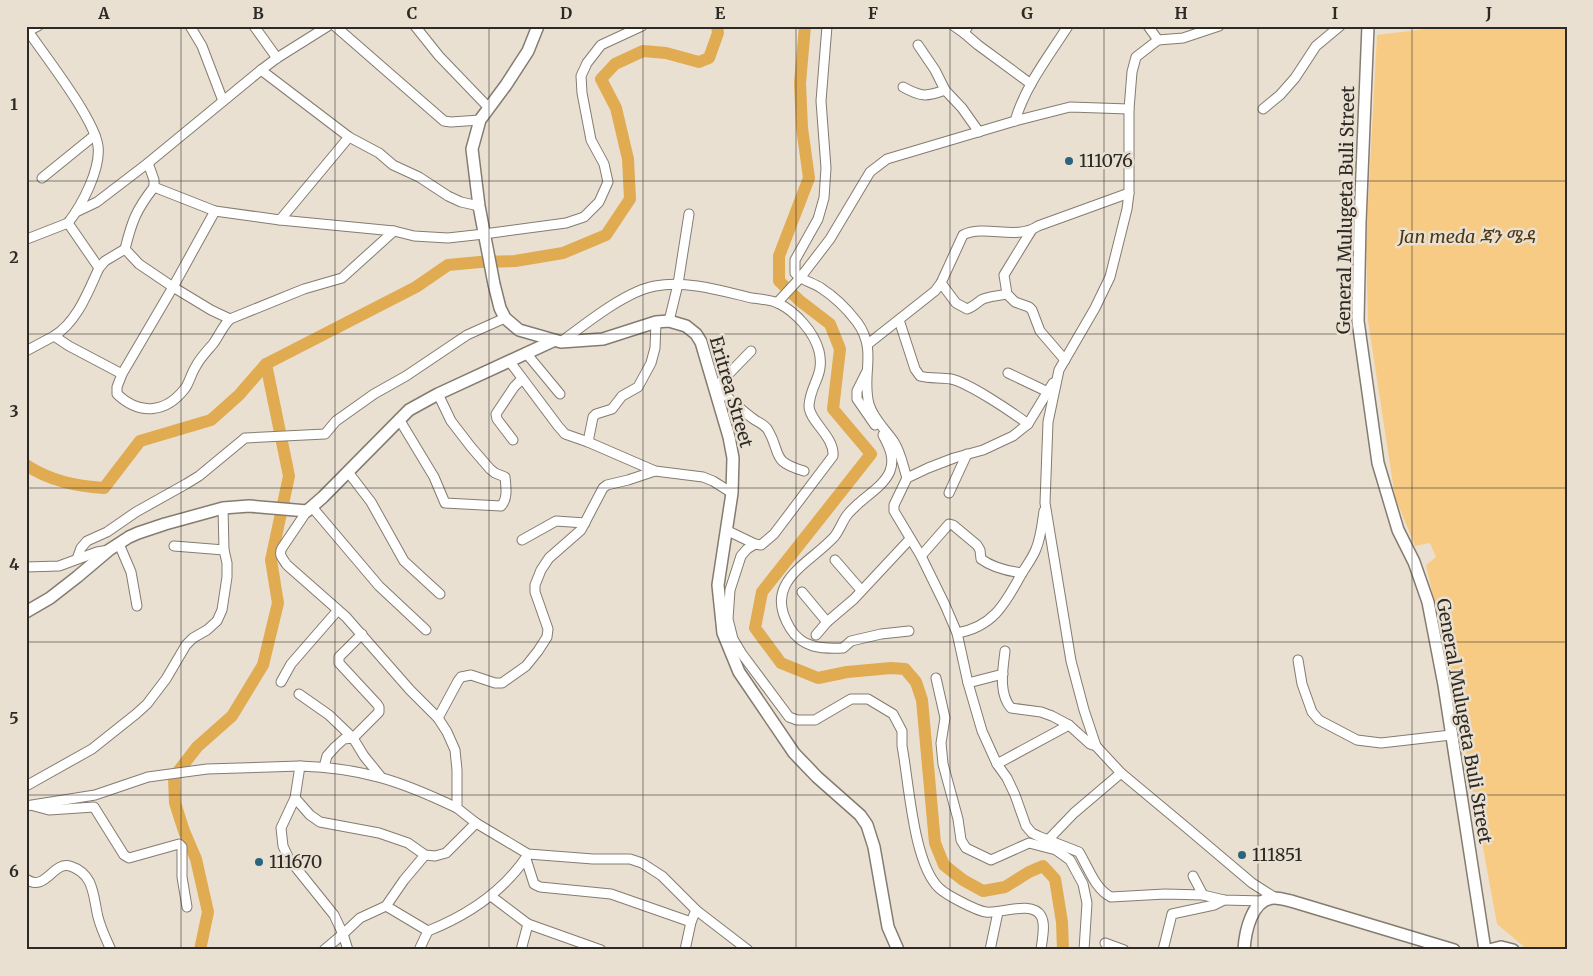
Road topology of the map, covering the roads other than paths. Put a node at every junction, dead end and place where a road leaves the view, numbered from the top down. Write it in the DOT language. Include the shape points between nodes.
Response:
graph roads {
  1 [pos="38,26"];
  2 [pos="190,26"];
  3 [pos="254,26"];
  4 [pos="328,26"];
  5 [pos="335,26"];
  6 [pos="415,26"];
  7 [pos="538,26"];
  8 [pos="642,26"];
  9 [pos="827,26"];
  10 [pos="954,26"];
  11 [pos="1068,26"];
  12 [pos="1148,26"];
  13 [pos="1219,26"];
  14 [pos="1340,26"];
  15 [pos="1368,26"];
  16 [pos="966,29"];
  17 [pos="27,31"];
  18 [pos="1158,40"];
  19 [pos="918,45"];
  20 [pos="277,58"];
  21 [pos="261,70"];
  22 [pos="1031,84"];
  23 [pos="903,87"];
  24 [pos="945,90"];
  25 [pos="223,101"];
  26 [pos="489,108"];
  27 [pos="1130,108"];
  28 [pos="1263,109"];
  29 [pos="480,120"];
  30 [pos="1015,121"];
  31 [pos="979,132"];
  32 [pos="94,135"];
  33 [pos="348,137"];
  34 [pos="148,163"];
  35 [pos="42,178"];
  36 [pos="154,187"];
  37 [pos="1129,193"];
  38 [pos="480,206"];
  39 [pos="215,211"];
  40 [pos="76,212"];
  41 [pos="689,214"];
  42 [pos="280,220"];
  43 [pos="68,223"];
  44 [pos="394,231"];
  45 [pos="1031,231"];
  46 [pos="484,234"];
  47 [pos="27,239"];
  48 [pos="125,249"];
  49 [pos="99,268"];
  50 [pos="800,278"];
  51 [pos="941,283"];
  52 [pos="678,284"];
  53 [pos="174,287"];
  54 [pos="1007,294"];
  55 [pos="779,301"];
  56 [pos="505,318"];
  57 [pos="230,319"];
  58 [pos="899,320"];
  59 [pos="668,321"];
  60 [pos="656,322"];
  61 [pos="54,336"];
  62 [pos="557,341"];
  63 [pos="868,344"];
  64 [pos="26,351"];
  65 [pos="751,351"];
  66 [pos="526,353"];
  67 [pos="1065,360"];
  68 [pos="510,362"];
  69 [pos="868,368"];
  70 [pos="1059,370"];
  71 [pos="1008,373"];
  72 [pos="122,374"];
  73 [pos="522,379"];
  74 [pos="715,388"];
  75 [pos="1048,392"];
  76 [pos="438,394"];
  77 [pos="560,394"];
  78 [pos="400,419"];
  79 [pos="1028,424"];
  80 [pos="514,440"];
  81 [pos="588,442"];
  82 [pos="967,454"];
  83 [pos="655,471"];
  84 [pos="348,472"];
  85 [pos="804,472"];
  86 [pos="907,478"];
  87 [pos="732,493"];
  88 [pos="948,493"];
  89 [pos="1046,504"];
  90 [pos="223,508"];
  91 [pos="310,509"];
  92 [pos="585,523"];
  93 [pos="728,531"];
  94 [pos="522,540"];
  95 [pos="910,540"];
  96 [pos="119,544"];
  97 [pos="174,546"];
  98 [pos="751,547"];
  99 [pos="109,550"];
  100 [pos="224,550"];
  101 [pos="921,556"];
  102 [pos="77,559"];
  103 [pos="835,560"];
  104 [pos="26,567"];
  105 [pos="1022,573"];
  106 [pos="861,590"];
  107 [pos="802,592"];
  108 [pos="440,594"];
  109 [pos="137,606"];
  110 [pos="338,610"];
  111 [pos="26,612"];
  112 [pos="827,622"];
  113 [pos="426,630"];
  114 [pos="909,631"];
  115 [pos="957,633"];
  116 [pos="362,634"];
  117 [pos="816,635"];
  118 [pos="1005,651"];
  119 [pos="1298,660"];
  120 [pos="1003,674"];
  121 [pos="936,678"];
  122 [pos="281,682"];
  123 [pos="968,683"];
  124 [pos="299,694"];
  125 [pos="438,718"];
  126 [pos="1069,725"];
  127 [pos="1451,735"];
  128 [pos="353,738"];
  129 [pos="1096,746"];
  130 [pos="997,764"];
  131 [pos="300,766"];
  132 [pos="324,767"];
  133 [pos="1121,773"];
  134 [pos="381,777"];
  135 [pos="26,786"];
  136 [pos="295,798"];
  137 [pos="29,805"];
  138 [pos="457,808"];
  139 [pos="476,823"];
  140 [pos="1048,840"];
  141 [pos="425,855"];
  142 [pos="527,857"];
  143 [pos="1193,876"];
  144 [pos="26,879"];
  145 [pos="1203,895"];
  146 [pos="491,896"];
  147 [pos="1269,899"];
  148 [pos="1224,900"];
  149 [pos="187,906"];
  150 [pos="386,906"];
  151 [pos="696,910"];
  152 [pos="998,912"];
  153 [pos="690,922"];
  154 [pos="528,924"];
  155 [pos="428,931"];
  156 [pos="343,934"];
  157 [pos="1406,936"];
  158 [pos="1105,943"];
  159 [pos="112,950"];
  160 [pos="324,950"];
  161 [pos="348,950"];
  162 [pos="418,950"];
  163 [pos="521,950"];
  164 [pos="601,950"];
  165 [pos="686,950"];
  166 [pos="748,950"];
  167 [pos="898,950"];
  168 [pos="990,950"];
  169 [pos="1041,950"];
  170 [pos="1084,950"];
  171 [pos="1124,950"];
  172 [pos="1163,950"];
  173 [pos="1244,950"];
  174 [pos="1412,950"];
  175 [pos="1454,950"];
  176 [pos="1485,950"];
  177 [pos="1490,950"];
  178 [pos="1513,950"];
  1 -- 17 [label="street"];
  2 -- 25 [label="street" via="202,46"];
  3 -- 20 [label="street"];
  4 -- 20 [label="street"];
  5 -- 29 [label="street" via="444,121"];
  6 -- 26 [label="street"];
  7 -- 26 [label="main road" via="528,51"];
  8 -- 46 [label="street" via="601,46 581,76 591,140 604,164 608,182 599,202 584,217 566,223"];
  9 -- 50 [label="street" via="821,100 826,168 824,198 818,220 795,260 795,273"];
  10 -- 16 [label="street"];
  11 -- 22 [label="street"];
  12 -- 18 [label="street"];
  13 -- 18 [label="street" via="1183,38"];
  14 -- 28 [label="street" via="1316,46 1295,78"];
  15 -- 127 [label="main road, General Mulugeta Buli Street" via="1358,321 1378,463 1398,530 1428,602"];
  16 -- 22 [label="street" via="978,45"];
  17 -- 32 [label="street" via="82,110"];
  18 -- 27 [label="street" via="1136,57"];
  19 -- 24 [label="street"];
  20 -- 21 [label="street"];
  21 -- 25 [label="street"];
  21 -- 33 [label="street"];
  22 -- 30 [label="street"];
  23 -- 24 [label="street" via="925,96"];
  24 -- 31 [label="street"];
  25 -- 34 [label="street"];
  26 -- 29 [label="main road"];
  27 -- 30 [label="street" via="1070,107"];
  27 -- 37 [label="street"];
  29 -- 38 [label="main road" via="472,149"];
  30 -- 31 [label="street"];
  31 -- 50 [label="street" via="887,159 876,166 830,239"];
  32 -- 35 [label="street"];
  32 -- 40 [label="street" via="98,144 95,170"];
  33 -- 38 [label="street" via="448,196"];
  33 -- 42 [label="street"];
  34 -- 36 [label="street"];
  34 -- 40 [label="street" via="97,202"];
  36 -- 39 [label="street"];
  36 -- 48 [label="street" via="138,208"];
  37 -- 45 [label="street"];
  37 -- 67 [label="street" via="1110,277"];
  38 -- 46 [label="main road"];
  39 -- 42 [label="street"];
  39 -- 53 [label="street"];
  40 -- 43 [label="street"];
  41 -- 52 [label="street"];
  42 -- 44 [label="street"];
  43 -- 47 [label="street"];
  43 -- 49 [label="street"];
  44 -- 46 [label="street" via="448,238"];
  44 -- 57 [label="street" via="342,278 304,289"];
  45 -- 51 [label="street" via="990,231 963,236"];
  45 -- 54 [label="street" via="1004,275"];
  46 -- 56 [label="main road"];
  48 -- 49 [label="street"];
  48 -- 53 [label="street" via="139,264"];
  49 -- 61 [label="street" via="70,322"];
  50 -- 55 [label="street"];
  50 -- 63 [label="street" via="832,296 857,322"];
  51 -- 54 [label="street" via="956,303 967,309 981,300"];
  51 -- 58 [label="street"];
  52 -- 55 [label="street"];
  52 -- 59 [label="street"];
  52 -- 62 [label="street" via="642,290"];
  53 -- 57 [label="street"];
  53 -- 72 [label="street"];
  54 -- 67 [label="street" via="1032,310 1040,331"];
  55 -- 98 [label="street" via="804,324 819,349 820,374 809,407 828,439 833,456 774,534 761,545"];
  56 -- 62 [label="main road, Eritrea Street" via="519,330"];
  56 -- 102 [label="street" via="467,335 374,394 336,421 325,434 240,440 199,476 87,541"];
  57 -- 72 [label="street" via="196,366 184,389 163,407 150,409 126,402 117,394"];
  58 -- 63 [label="street"];
  58 -- 79 [label="street" via="920,376 962,383"];
  59 -- 60 [label="main road, Eritrea Street"];
  59 -- 74 [label="main road, Eritrea Street" via="686,326 702,342"];
  60 -- 62 [label="main road, Eritrea Street" via="603,339"];
  60 -- 81 [label="street" via="655,348 646,375 638,387 622,396 612,409 593,417"];
  61 -- 64 [label="street"];
  61 -- 72 [label="street"];
  62 -- 66 [label="main road"];
  63 -- 69 [label="street"];
  65 -- 74 [label="street"];
  66 -- 68 [label="main road"];
  66 -- 77 [label="street"];
  67 -- 70 [label="street"];
  68 -- 73 [label="street"];
  68 -- 76 [label="main road"];
  69 -- 86 [label="street" via="869,404 900,454"];
  69 -- 114 [label="street" via="857,399 892,454 891,469 887,479 847,514 835,535 791,576 782,592 780,604 795,636 818,648 843,648 851,640"];
  70 -- 75 [label="street"];
  70 -- 89 [label="street" via="1048,422"];
  71 -- 75 [label="street"];
  73 -- 80 [label="street" via="496,414"];
  73 -- 81 [label="street" via="565,434"];
  74 -- 85 [label="street" via="768,429 777,456 782,461"];
  74 -- 87 [label="main road, Eritrea Street" via="729,437 734,477"];
  75 -- 79 [label="street"];
  76 -- 78 [label="main road" via="409,410"];
  76 -- 78 [label="street" via="451,421 471,447 490,469 505,477 504,503 501,506 445,503 434,477"];
  78 -- 84 [label="main road"];
  79 -- 82 [label="street" via="1013,436"];
  81 -- 83 [label="street"];
  82 -- 86 [label="street"];
  82 -- 88 [label="street"];
  83 -- 87 [label="street" via="702,477"];
  83 -- 92 [label="street" via="607,485"];
  84 -- 91 [label="main road"];
  84 -- 108 [label="street" via="371,502 404,561"];
  86 -- 95 [label="street" via="894,511"];
  87 -- 93 [label="main road, Eritrea Street"];
  89 -- 105 [label="street" via="1036,550"];
  89 -- 129 [label="street" via="1072,661"];
  90 -- 91 [label="main road"];
  90 -- 96 [label="main road" via="147,530"];
  90 -- 100 [label="street"];
  91 -- 110 [label="street" via="282,548 280,556"];
  91 -- 113 [label="street" via="379,586"];
  92 -- 94 [label="street" via="556,521"];
  92 -- 125 [label="street" via="544,563 535,585 548,629 538,651 526,666 502,683 471,675 461,677"];
  93 -- 98 [label="street" via="744,539"];
  93 -- 167 [label="main road, Eritrea Street" via="718,584 723,633 731,654 739,672 794,752 867,825 888,927"];
  95 -- 101 [label="street"];
  95 -- 106 [label="street"];
  96 -- 99 [label="main road"];
  96 -- 109 [label="street" via="131,572"];
  97 -- 100 [label="street"];
  98 -- 152 [label="street" via="741,556 730,590 728,619 733,639 742,654 789,717 815,720 851,699 868,699 893,714 902,731 919,847 930,876 939,888 977,910"];
  99 -- 102 [label="street"];
  99 -- 111 [label="main road" via="50,598"];
  100 -- 135 [label="street" via="227,577 217,621 186,645 147,704 122,727"];
  101 -- 105 [label="street" via="949,524 977,545 981,559 988,564"];
  101 -- 115 [label="street"];
  102 -- 104 [label="street" via="59,566"];
  103 -- 106 [label="street"];
  105 -- 115 [label="street" via="995,615"];
  106 -- 112 [label="street"];
  107 -- 112 [label="street"];
  110 -- 116 [label="street"];
  110 -- 122 [label="street" via="296,659"];
  112 -- 117 [label="street"];
  115 -- 123 [label="street"];
  116 -- 125 [label="street"];
  116 -- 128 [label="street" via="338,660 379,707"];
  118 -- 120 [label="street"];
  119 -- 127 [label="street" via="1312,712 1319,720 1357,740 1380,743"];
  120 -- 123 [label="street"];
  120 -- 126 [label="street" via="1004,694 1011,708 1041,712"];
  121 -- 170 [label="street" via="944,718 943,764 961,840 966,848 991,860 1029,843 1056,850 1070,860 1083,884 1087,903"];
  123 -- 130 [label="street" via="982,731"];
  124 -- 128 [label="street" via="329,715"];
  125 -- 138 [label="street" via="455,750"];
  126 -- 129 [label="street"];
  126 -- 130 [label="street"];
  127 -- 176 [label="main road, General Mulugeta Buli Street"];
  128 -- 132 [label="street" via="344,739 326,756"];
  128 -- 134 [label="street"];
  129 -- 133 [label="street"];
  130 -- 140 [label="street" via="1015,794 1026,826 1032,833"];
  131 -- 132 [label="street"];
  131 -- 136 [label="street"];
  131 -- 137 [label="street" via="207,769 148,777 95,795"];
  132 -- 134 [label="street"];
  133 -- 140 [label="street"];
  133 -- 147 [label="street"];
  134 -- 138 [label="street"];
  136 -- 141 [label="street" via="320,822 379,833 408,843"];
  136 -- 156 [label="street" via="281,828 282,846 334,916"];
  137 -- 149 [label="street" via="49,810 94,807 129,858 179,844 182,847 182,877"];
  138 -- 139 [label="street"];
  139 -- 141 [label="street" via="446,853"];
  139 -- 142 [label="street"];
  140 -- 145 [label="street" via="1079,852 1093,878 1111,897"];
  141 -- 150 [label="street"];
  142 -- 146 [label="street"];
  142 -- 151 [label="street" via="630,859 662,876"];
  142 -- 153 [label="street" via="534,884 540,887 611,894"];
  143 -- 145 [label="street"];
  144 -- 159 [label="street" via="38,883 62,866 85,874 93,889 102,929"];
  145 -- 148 [label="street"];
  146 -- 154 [label="street"];
  146 -- 155 [label="street" via="446,924"];
  147 -- 148 [label="street"];
  147 -- 157 [label="main road" via="1290,901"];
  147 -- 173 [label="main road" via="1251,916"];
  148 -- 172 [label="street" via="1214,906 1172,914"];
  150 -- 155 [label="street"];
  150 -- 156 [label="street" via="360,918"];
  151 -- 153 [label="street"];
  151 -- 166 [label="street"];
  152 -- 168 [label="street"];
  152 -- 169 [label="street" via="1016,908 1038,912 1044,923"];
  153 -- 165 [label="street"];
  154 -- 163 [label="street"];
  154 -- 164 [label="street"];
  155 -- 162 [label="street"];
  156 -- 160 [label="street"];
  156 -- 161 [label="street"];
  157 -- 174 [label="main road"];
  157 -- 175 [label="main road"];
  158 -- 171 [label="street"];
  177 -- 178 [label="main road" via="1501,947"];
}
